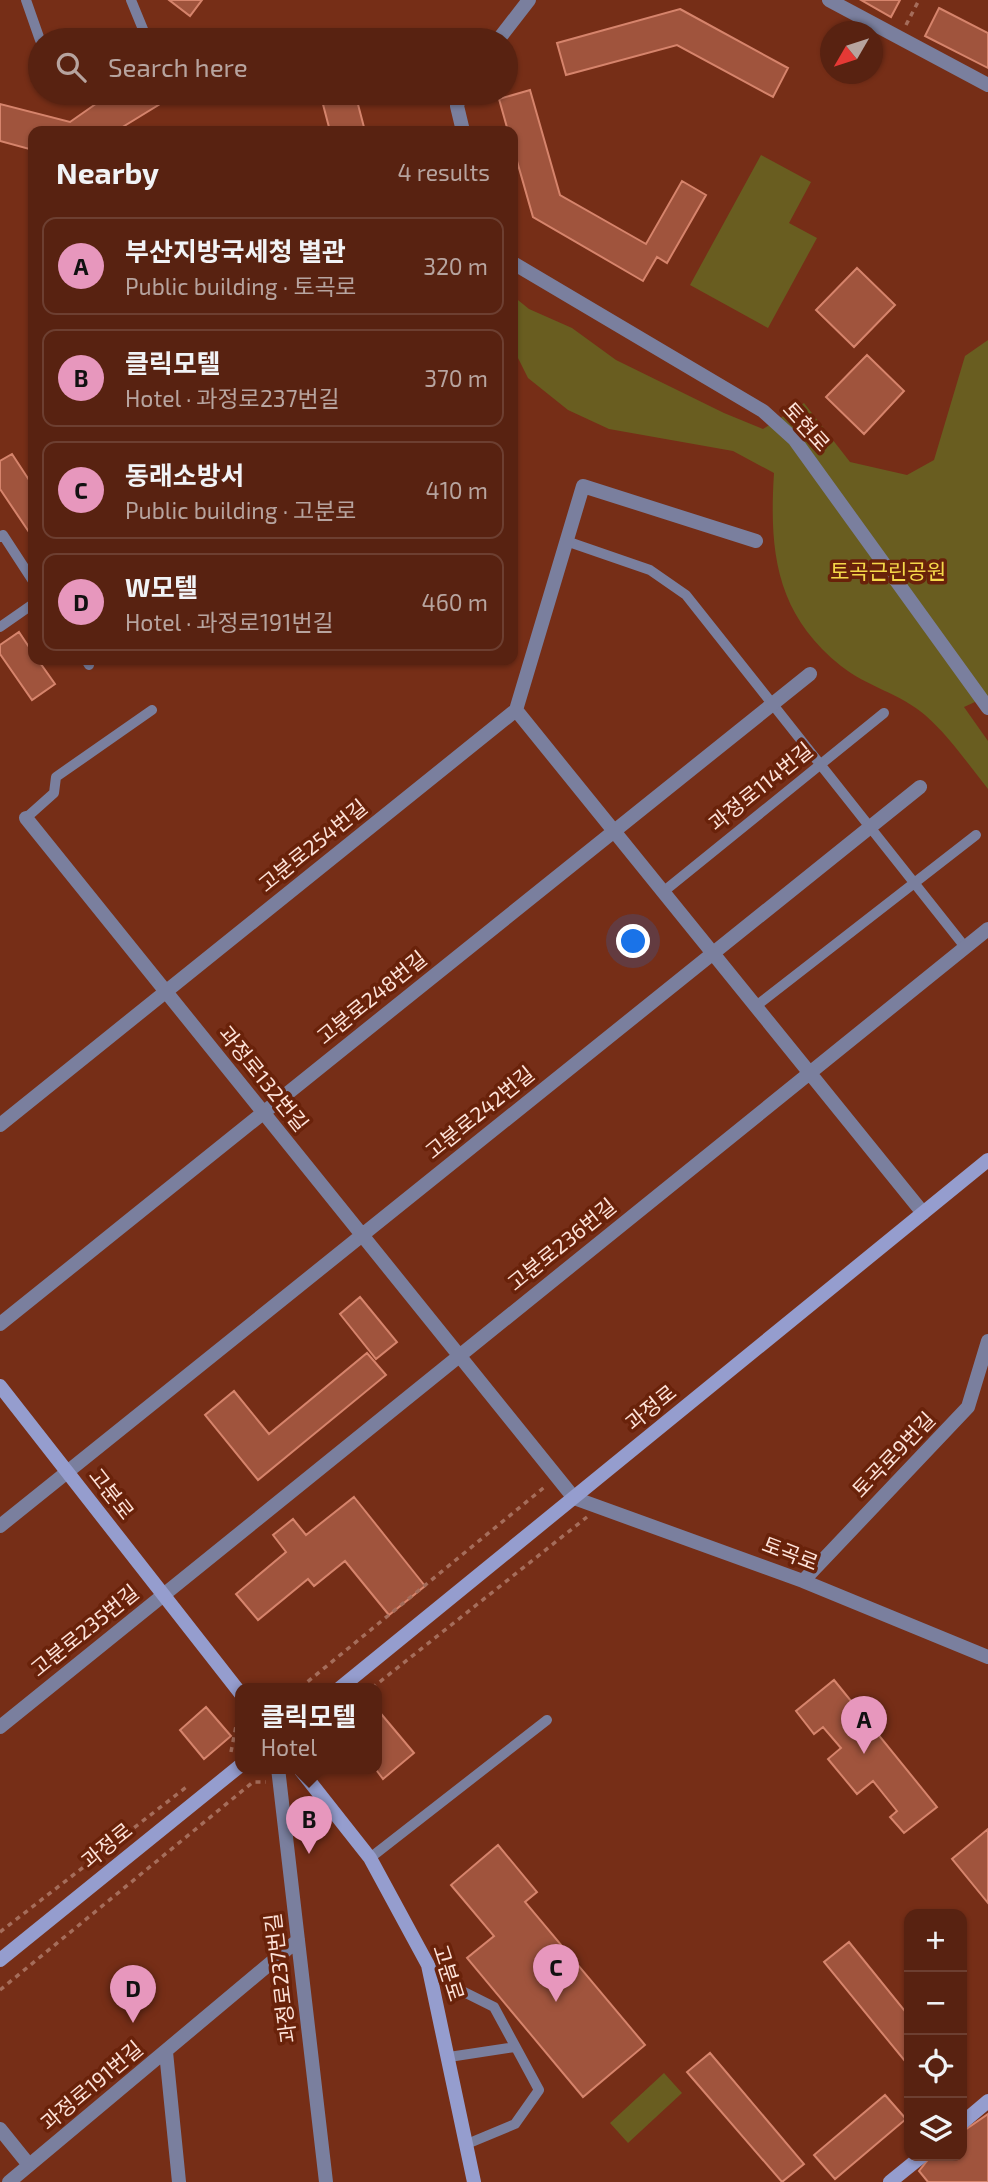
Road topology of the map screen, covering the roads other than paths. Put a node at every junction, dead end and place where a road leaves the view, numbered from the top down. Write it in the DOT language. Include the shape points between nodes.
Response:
graph roads {
  1 [pos="26,0"];
  2 [pos="131,0"];
  3 [pos="529,0"];
  4 [pos="829,0"];
  5 [pos="36,28"];
  6 [pos="143,28"];
  7 [pos="507,28"];
  8 [pos="988,85"];
  9 [pos="457,105"];
  10 [pos="462,126"];
  11 [pos="518,266"];
  12 [pos="0,537"];
  13 [pos="566,541"];
  14 [pos="756,541"];
  15 [pos="28,573"];
  16 [pos="28,607"];
  17 [pos="0,627"];
  18 [pos="810,674"];
  19 [pos="771,705"];
  20 [pos="988,708"];
  21 [pos="152,710"];
  22 [pos="516,710"];
  23 [pos="884,713"];
  24 [pos="821,767"];
  25 [pos="920,787"];
  26 [pos="26,818"];
  27 [pos="869,827"];
  28 [pos="614,831"];
  29 [pos="976,835"];
  30 [pos="915,885"];
  31 [pos="663,892"];
  32 [pos="988,929"];
  33 [pos="965,947"];
  34 [pos="713,953"];
  35 [pos="166,991"];
  36 [pos="756,1006"];
  37 [pos="809,1073"];
  38 [pos="263,1112"];
  39 [pos="0,1125"];
  40 [pos="988,1160"];
  41 [pos="923,1213"];
  42 [pos="362,1235"];
  43 [pos="0,1324"];
  44 [pos="988,1341"];
  45 [pos="459,1355"];
  46 [pos="0,1386"];
  47 [pos="68,1472"];
  48 [pos="574,1498"];
  49 [pos="0,1527"];
  50 [pos="803,1581"];
  51 [pos="163,1594"];
  52 [pos="988,1657"];
  53 [pos="346,1683"];
  54 [pos="235,1686"];
  55 [pos="547,1720"];
  56 [pos="0,1727"];
  57 [pos="235,1770"];
  58 [pos="279,1774"];
  59 [pos="304,1774"];
  60 [pos="370,1858"];
  61 [pos="298,1940"];
  62 [pos="0,1960"];
  63 [pos="428,1965"];
  64 [pos="515,2047"];
  65 [pos="166,2052"];
  66 [pos="449,2057"];
  67 [pos="988,2101"];
  68 [pos="967,2119"];
  69 [pos="0,2129"];
  70 [pos="467,2144"];
  71 [pos="916,2161"];
  72 [pos="27,2173"];
  73 [pos="9,2182"];
  74 [pos="178,2182"];
  75 [pos="326,2182"];
  76 [pos="474,2182"];
  77 [pos="890,2182"];
  1 -- 5 [label="lane"];
  2 -- 6 [label="lane"];
  3 -- 7 [label="street"];
  4 -- 8 [label="street"];
  9 -- 10 [label="street"];
  11 -- 20 [label="street, 토현로" via="763,411 794,439"];
  12 -- 15 [label="lane" via="3,535"];
  13 -- 14 [label="street" via="583,486"];
  13 -- 19 [label="lane" via="650,570 686,595"];
  13 -- 22 [label="street"];
  16 -- 17 [label="lane"];
  18 -- 19 [label="street, 고분로248번길"];
  19 -- 24 [label="lane"];
  19 -- 28 [label="street, 고분로248번길"];
  21 -- 26 [label="lane, 과정로132번길" via="57,777 54,793"];
  22 -- 28 [label="street"];
  22 -- 35 [label="street, 고분로254번길"];
  23 -- 24 [label="lane, 과정로114번길"];
  24 -- 27 [label="lane"];
  24 -- 31 [label="lane, 과정로114번길"];
  25 -- 27 [label="street, 고분로242번길"];
  26 -- 35 [label="street, 과정로132번길"];
  27 -- 30 [label="lane"];
  27 -- 34 [label="street, 고분로242번길"];
  28 -- 31 [label="street"];
  28 -- 38 [label="street, 고분로248번길"];
  29 -- 30 [label="lane"];
  30 -- 33 [label="lane"];
  30 -- 36 [label="lane"];
  31 -- 34 [label="street"];
  32 -- 33 [label="street, 고분로236번길"];
  33 -- 37 [label="street, 고분로236번길"];
  34 -- 36 [label="street"];
  34 -- 42 [label="street, 고분로242번길"];
  35 -- 38 [label="street, 과정로132번길"];
  35 -- 39 [label="street, 고분로254번길"];
  36 -- 37 [label="street"];
  37 -- 41 [label="street"];
  37 -- 45 [label="street, 고분로236번길"];
  38 -- 42 [label="street, 과정로132번길"];
  38 -- 43 [label="street, 고분로248번길"];
  40 -- 41 [label="main road, 과정로"];
  41 -- 48 [label="main road, 과정로"];
  42 -- 45 [label="street, 과정로132번길"];
  42 -- 47 [label="street, 고분로242번길"];
  44 -- 50 [label="street, 토곡로9번길" via="968,1407"];
  45 -- 48 [label="street, 과정로132번길"];
  45 -- 51 [label="street, 고분로236번길"];
  46 -- 47 [label="main road, 고분로"];
  47 -- 49 [label="street, 고분로242번길"];
  47 -- 51 [label="main road, 고분로"];
  48 -- 50 [label="street, 토곡로"];
  48 -- 53 [label="main road, 과정로"];
  50 -- 52 [label="street, 토곡로"];
  51 -- 54 [label="main road, 고분로"];
  51 -- 56 [label="street, 고분로235번길"];
  55 -- 60 [label="lane"];
  57 -- 62 [label="main road, 과정로"];
  58 -- 61 [label="street, 과정로237번길"];
  59 -- 60 [label="main road, 고분로"];
  60 -- 63 [label="main road, 고분로"];
  61 -- 65 [label="street, 과정로191번길"];
  61 -- 75 [label="street, 과정로237번길"];
  63 -- 64 [label="lane" via="494,2007"];
  63 -- 66 [label="main road, 고분로"];
  64 -- 66 [label="lane"];
  64 -- 70 [label="lane" via="539,2090 514,2124"];
  65 -- 72 [label="street, 과정로191번길"];
  65 -- 74 [label="street"];
  66 -- 70 [label="main road, 고분로"];
  67 -- 68 [label="main road"];
  69 -- 72 [label="street"];
  70 -- 76 [label="main road, 고분로"];
  71 -- 77 [label="main road"];
  72 -- 73 [label="street, 과정로191번길"];
}
